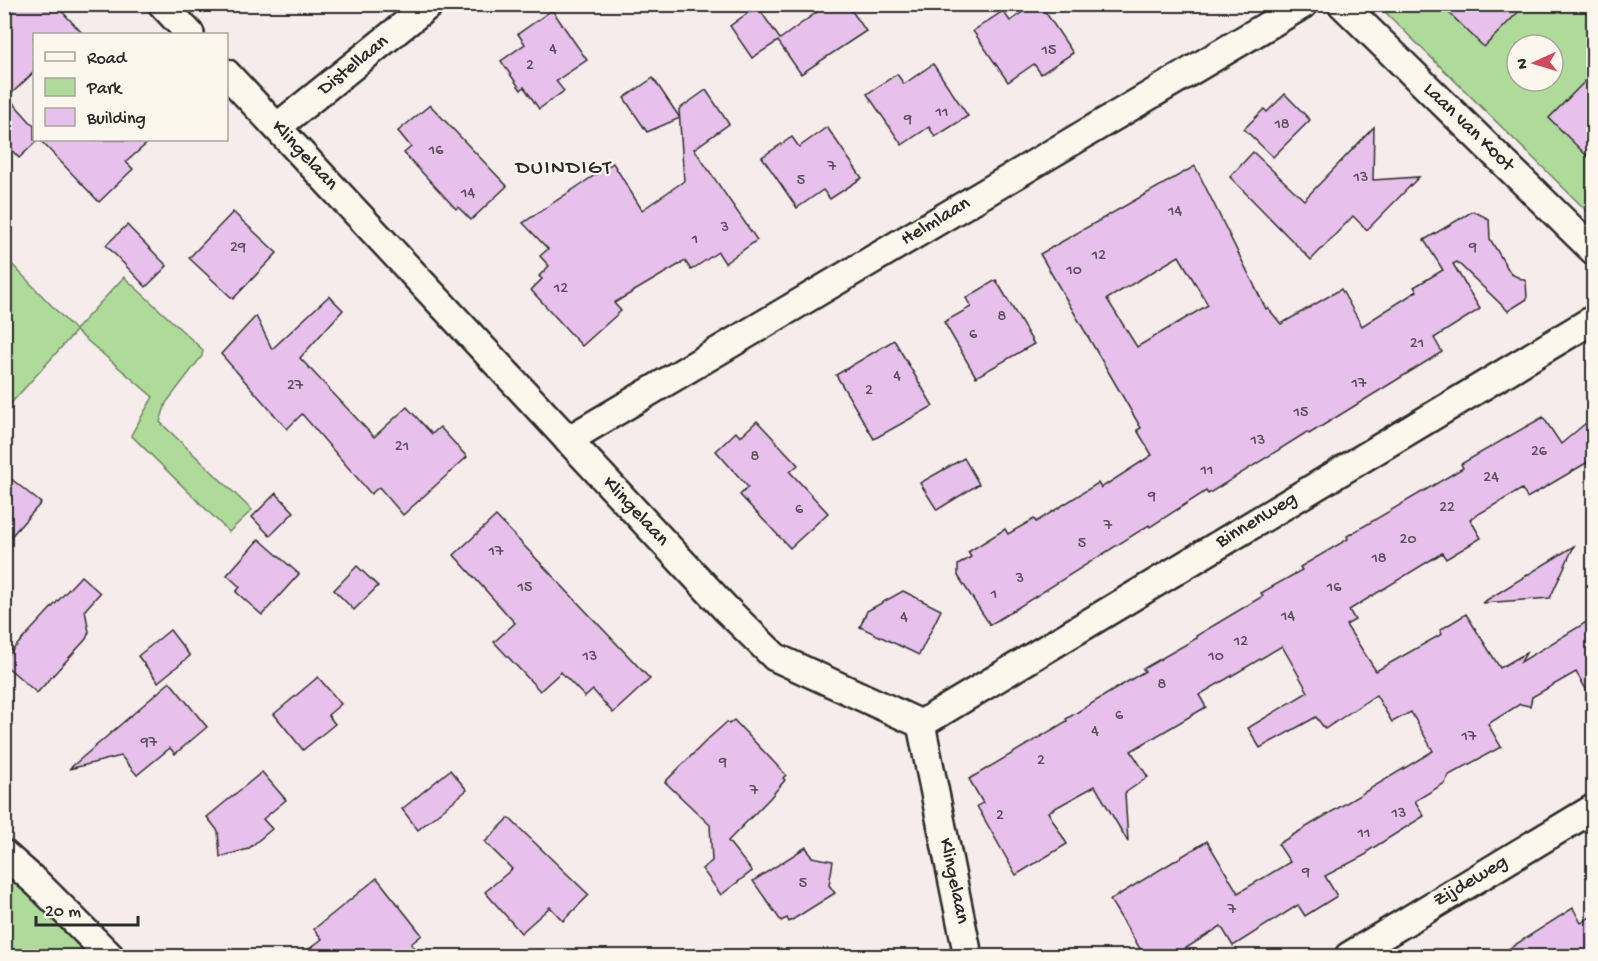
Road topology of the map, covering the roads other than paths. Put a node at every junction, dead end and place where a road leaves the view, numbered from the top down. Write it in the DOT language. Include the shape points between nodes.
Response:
graph roads {
  1 [pos="162,4"];
  2 [pos="430,4"];
  3 [pos="1304,4"];
  4 [pos="1342,4"];
  5 [pos="189,33"];
  6 [pos="228,76"];
  7 [pos="277,127"];
  8 [pos="1593,251"];
  9 [pos="1593,319"];
  10 [pos="568,440"];
  11 [pos="921,724"];
  12 [pos="1593,808"];
  13 [pos="4,854"];
  14 [pos="110,957"];
  15 [pos="968,957"];
  16 [pos="1349,957"];
  1 -- 5 [label="street"];
  2 -- 7 [label="street, Distellaan"];
  3 -- 10 [label="street, Helmlaan"];
  4 -- 8 [label="street, Laan van Koot"];
  6 -- 7 [label="street, Klingelaan"];
  7 -- 10 [label="street, Klingelaan"];
  9 -- 11 [label="street, Binnenweg"];
  10 -- 11 [label="street, Klingelaan" via="776,657"];
  11 -- 15 [label="street, Klingelaan"];
  12 -- 16 [label="street, Zijdeweg"];
  13 -- 14 [label="street"];
}
